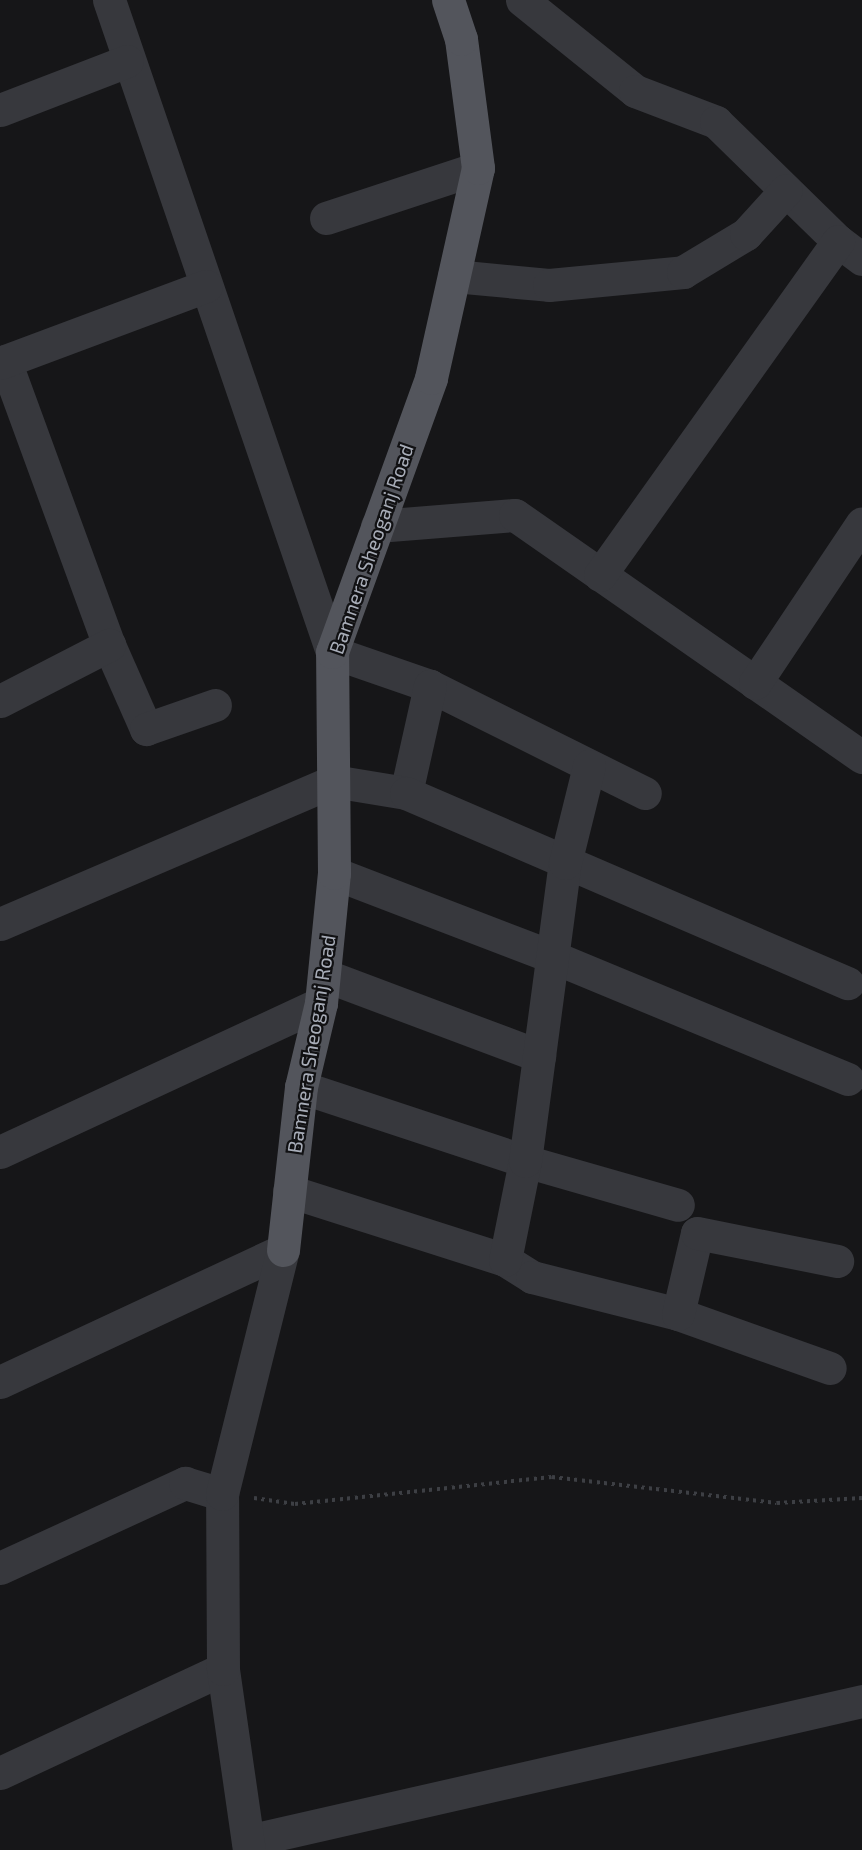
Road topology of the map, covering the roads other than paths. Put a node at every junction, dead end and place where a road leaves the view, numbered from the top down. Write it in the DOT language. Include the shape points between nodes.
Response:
graph roads {
  1 [pos="109,0"];
  2 [pos="448,0"];
  3 [pos="522,0"];
  4 [pos="127,61"];
  5 [pos="0,110"];
  6 [pos="478,168"];
  7 [pos="786,190"];
  8 [pos="326,218"];
  9 [pos="850,250"];
  10 [pos="454,276"];
  11 [pos="206,286"];
  12 [pos="2,362"];
  13 [pos="862,523"];
  14 [pos="377,526"];
  15 [pos="600,574"];
  16 [pos="109,645"];
  17 [pos="332,652"];
  18 [pos="755,683"];
  19 [pos="430,686"];
  20 [pos="0,701"];
  21 [pos="215,705"];
  22 [pos="862,758"];
  23 [pos="589,766"];
  24 [pos="333,781"];
  25 [pos="406,793"];
  26 [pos="645,793"];
  27 [pos="565,863"];
  28 [pos="334,873"];
  29 [pos="0,924"];
  30 [pos="553,957"];
  31 [pos="848,983"];
  32 [pos="323,989"];
  33 [pos="539,1056"];
  34 [pos="848,1079"];
  35 [pos="301,1087"];
  36 [pos="0,1152"];
  37 [pos="525,1161"];
  38 [pos="289,1191"];
  39 [pos="678,1205"];
  40 [pos="283,1250"];
  41 [pos="505,1260"];
  42 [pos="837,1261"];
  43 [pos="678,1314"];
  44 [pos="830,1368"];
  45 [pos="0,1382"];
  46 [pos="222,1494"];
  47 [pos="0,1568"];
  48 [pos="223,1669"];
  49 [pos="862,1701"];
  50 [pos="0,1773"];
  51 [pos="249,1846"];
  1 -- 4 [label="street"];
  2 -- 6 [label="main road, Bamnera Sheoganj Road" via="461,39"];
  3 -- 7 [label="street" via="635,91 716,122"];
  4 -- 5 [label="street"];
  4 -- 11 [label="street"];
  6 -- 8 [label="street"];
  6 -- 10 [label="main road, Bamnera Sheoganj Road"];
  7 -- 9 [label="street"];
  7 -- 10 [label="street" via="746,234 683,272 549,285"];
  9 -- 15 [label="street"];
  10 -- 14 [label="main road, Bamnera Sheoganj Road" via="431,378"];
  11 -- 12 [label="street"];
  11 -- 17 [label="street"];
  12 -- 16 [label="street"];
  13 -- 18 [label="street"];
  14 -- 15 [label="street" via="515,515"];
  14 -- 17 [label="main road, Bamnera Sheoganj Road"];
  15 -- 18 [label="street"];
  16 -- 20 [label="street"];
  16 -- 21 [label="street" via="146,729"];
  17 -- 19 [label="street"];
  17 -- 24 [label="main road, Bamnera Sheoganj Road"];
  18 -- 22 [label="street"];
  19 -- 23 [label="street"];
  19 -- 25 [label="street"];
  23 -- 26 [label="street"];
  23 -- 27 [label="street"];
  24 -- 25 [label="street"];
  24 -- 28 [label="main road, Bamnera Sheoganj Road"];
  24 -- 29 [label="street"];
  25 -- 27 [label="street"];
  27 -- 30 [label="street"];
  27 -- 31 [label="street"];
  28 -- 30 [label="street"];
  28 -- 32 [label="main road, Bamnera Sheoganj Road"];
  30 -- 33 [label="street"];
  30 -- 34 [label="street"];
  32 -- 33 [label="street"];
  32 -- 35 [label="main road, Bamnera Sheoganj Road"];
  32 -- 36 [label="street"];
  33 -- 37 [label="street"];
  35 -- 37 [label="street"];
  35 -- 38 [label="main road, Bamnera Sheoganj Road"];
  37 -- 39 [label="street"];
  37 -- 41 [label="street"];
  38 -- 40 [label="main road, Bamnera Sheoganj Road"];
  38 -- 41 [label="street"];
  40 -- 45 [label="street"];
  40 -- 46 [label="street"];
  41 -- 43 [label="street" via="532,1277"];
  42 -- 43 [label="street" via="697,1233"];
  43 -- 44 [label="street"];
  46 -- 47 [label="street" via="185,1484"];
  46 -- 48 [label="street"];
  48 -- 50 [label="street"];
  48 -- 51 [label="street"];
  49 -- 51 [label="street"];
}
